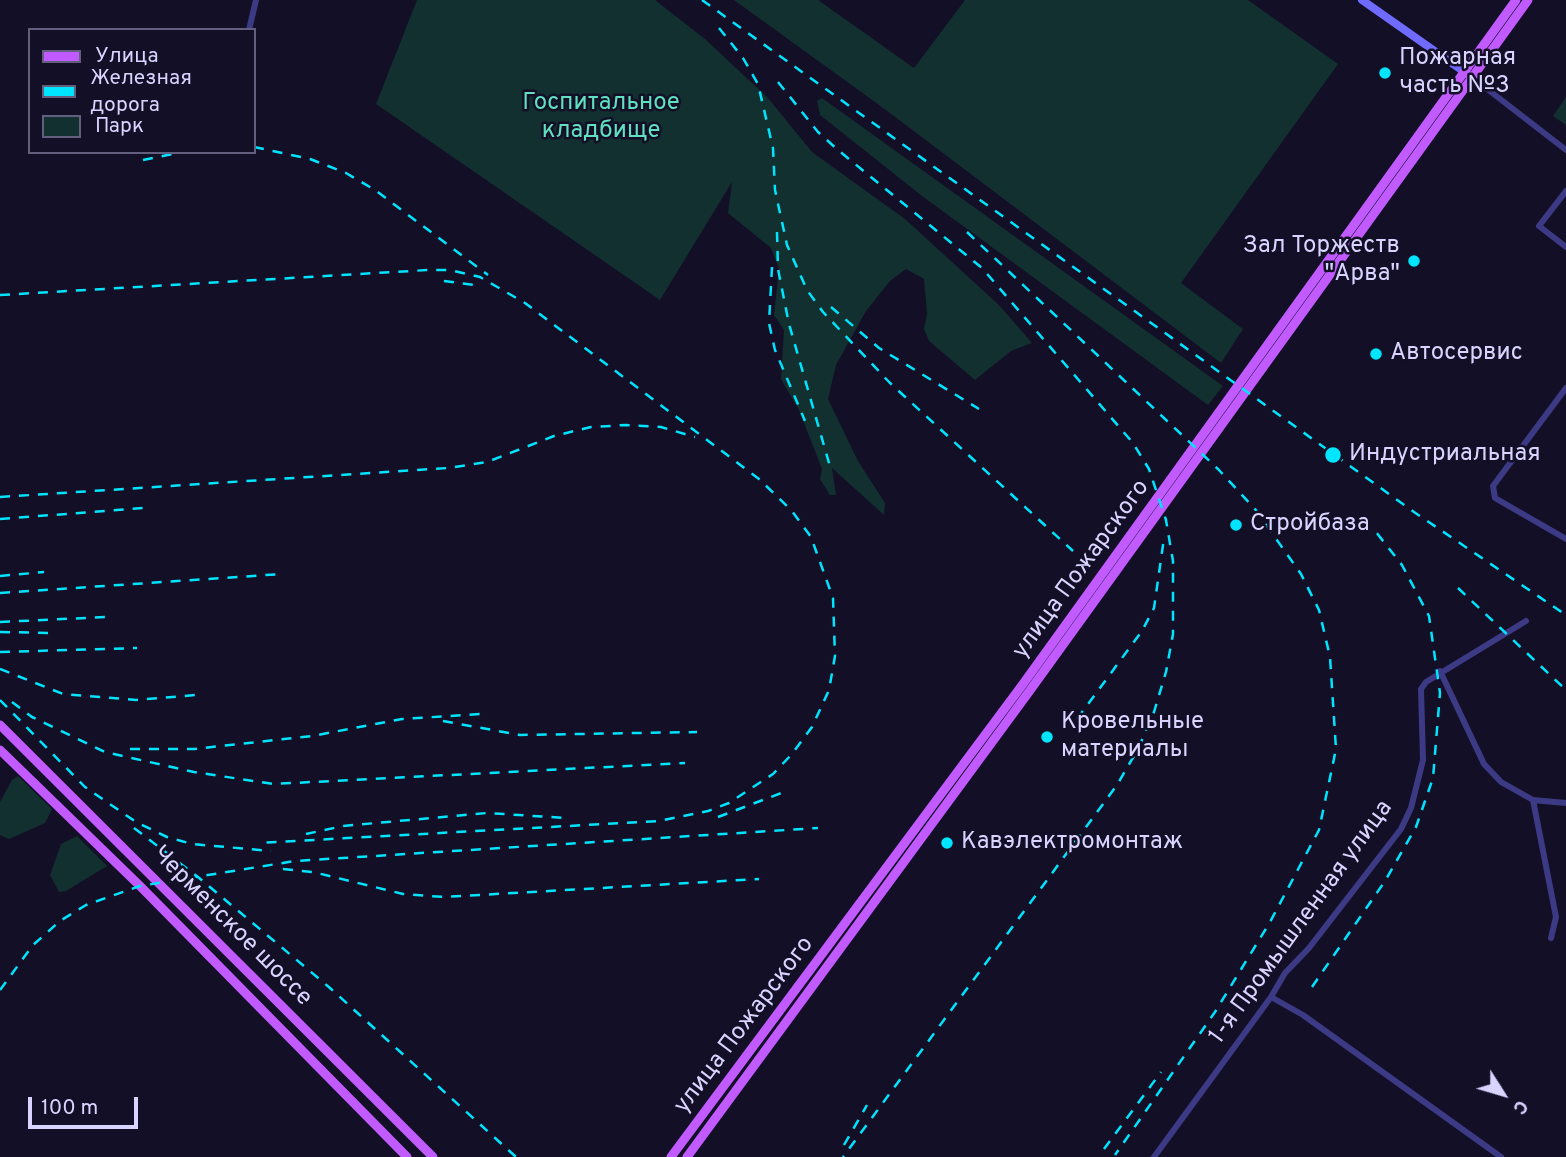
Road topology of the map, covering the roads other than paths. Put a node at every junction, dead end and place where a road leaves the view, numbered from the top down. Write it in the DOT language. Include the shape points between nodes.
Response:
graph roads {
  1 [pos="256,0"];
  2 [pos="1362,0"];
  3 [pos="1516,0"];
  4 [pos="1528,0"];
  5 [pos="249,28"];
  6 [pos="1469,75"];
  7 [pos="1566,150"];
  8 [pos="1566,191"];
  9 [pos="1566,247"];
  10 [pos="1566,388"];
  11 [pos="1566,539"];
  12 [pos="1526,621"];
  13 [pos="1440,671"];
  14 [pos="1027,686"];
  15 [pos="0,725"];
  16 [pos="0,750"];
  17 [pos="1533,800"];
  18 [pos="1566,803"];
  19 [pos="1551,937"];
  20 [pos="1271,997"];
  21 [pos="407,1157"];
  22 [pos="433,1157"];
  23 [pos="671,1157"];
  24 [pos="687,1157"];
  25 [pos="1154,1157"];
  26 [pos="1501,1157"];
  1 -- 5 [label="street"];
  2 -- 6 [label="street"];
  3 -- 6 [label="main road, улица Пожарского"];
  4 -- 6 [label="main road, улица Пожарского"];
  6 -- 7 [label="street"];
  6 -- 14 [label="main road, улица Пожарского"];
  8 -- 9 [label="street" via="1539,226"];
  10 -- 11 [label="street" via="1493,486 1495,498"];
  12 -- 13 [label="street, 1-я Промышленная улица"];
  13 -- 17 [label="street" via="1484,764 1501,782"];
  13 -- 20 [label="street, 1-я Промышленная улица" via="1421,689 1423,760 1401,829 1285,973"];
  14 -- 23 [label="main road, улица Пожарского"];
  14 -- 24 [label="main road, улица Пожарского"];
  15 -- 22 [label="main road, Черменское шоссе"];
  16 -- 21 [label="main road, Черменское шоссе"];
  17 -- 18 [label="street"];
  17 -- 19 [label="street" via="1556,917"];
  20 -- 25 [label="street, 1-я Промышленная улица"];
  20 -- 26 [label="street"];
}
